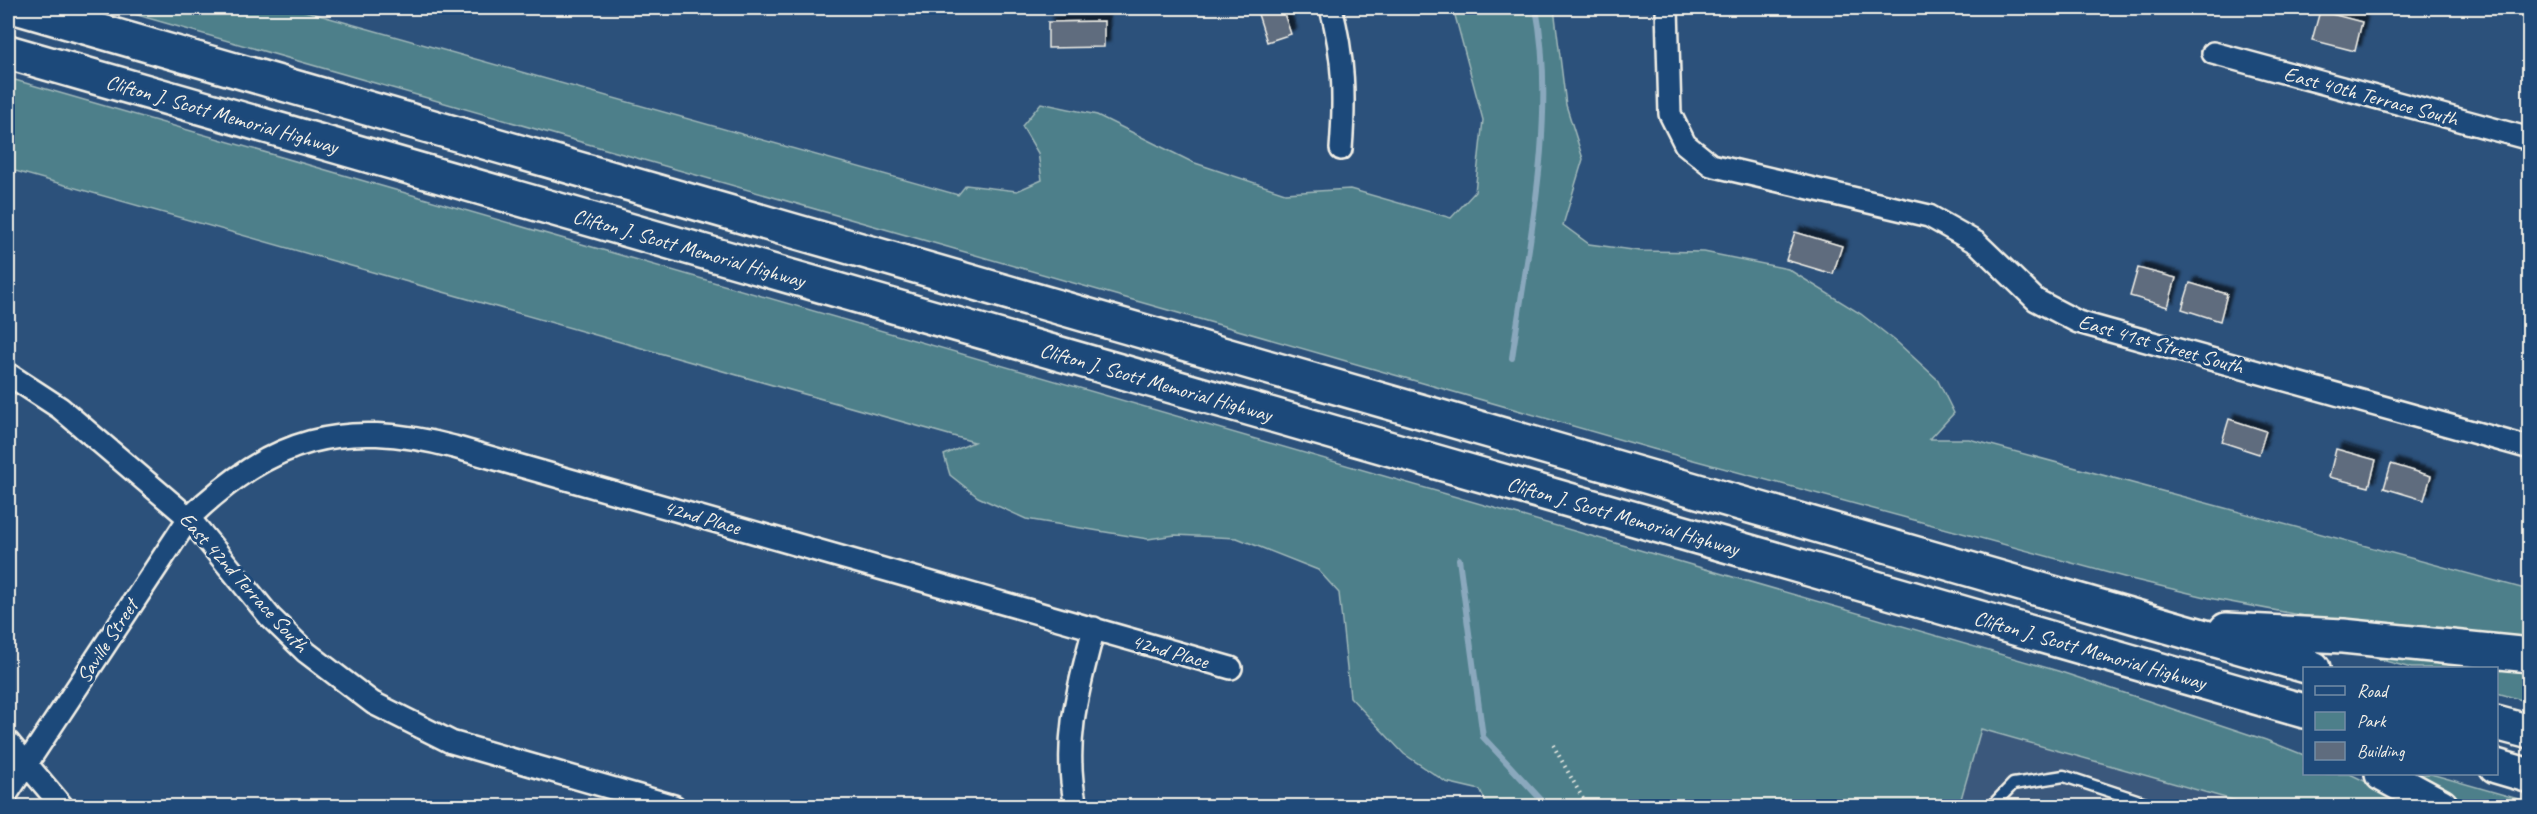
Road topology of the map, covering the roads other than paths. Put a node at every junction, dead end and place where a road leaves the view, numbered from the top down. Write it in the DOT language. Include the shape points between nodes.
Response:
graph roads {
  1 [pos="19,8"];
  2 [pos="1331,8"];
  3 [pos="1667,8"];
  4 [pos="8,52"];
  5 [pos="2213,53"];
  6 [pos="2529,139"];
  7 [pos="1341,148"];
  8 [pos="8,374"];
  9 [pos="2529,448"];
  10 [pos="189,518"];
  11 [pos="2170,627"];
  12 [pos="1094,628"];
  13 [pos="2529,655"];
  14 [pos="2306,667"];
  15 [pos="1231,668"];
  16 [pos="2253,696"];
  17 [pos="2303,711"];
  18 [pos="2498,724"];
  19 [pos="2303,726"];
  20 [pos="2529,732"];
  21 [pos="8,742"];
  22 [pos="26,765"];
  23 [pos="2498,767"];
  24 [pos="2384,775"];
  25 [pos="2529,776"];
  26 [pos="8,792"];
  27 [pos="62,807"];
  28 [pos="674,807"];
  29 [pos="1076,807"];
  30 [pos="1992,807"];
  31 [pos="2156,807"];
  32 [pos="2441,807"];
  1 -- 11 [label="highway"];
  2 -- 7 [label="street" via="1343,64"];
  3 -- 9 [label="street, East 41st Street South" via="1670,114 1685,144 1711,165 1929,216 1977,243 2037,300 2078,322"];
  4 -- 16 [label="highway, Clifton J. Scott Memorial Highway"];
  5 -- 6 [label="street, East 40th Terrace South"];
  8 -- 10 [label="street, East 42nd Terrace South" via="60,408"];
  10 -- 12 [label="street, 42nd Place" via="219,488 278,452 351,434 418,438"];
  10 -- 22 [label="street, Saville Street"];
  10 -- 28 [label="street, East 42nd Terrace South" via="277,624 306,652 373,703 451,742"];
  11 -- 13 [label="highway" via="2343,636"];
  11 -- 14 [label="highway"];
  12 -- 15 [label="street, 42nd Place"];
  12 -- 29 [label="street" via="1070,732"];
  16 -- 17 [label="highway, Clifton J. Scott Memorial Highway"];
  16 -- 19 [label="highway"];
  18 -- 20 [label="highway"];
  21 -- 22 [label="street"];
  22 -- 26 [label="street, Saville Street"];
  22 -- 27 [label="street"];
  23 -- 25 [label="highway"];
  24 -- 32 [label="highway"];
  30 -- 31 [label="lane" via="2013,784 2064,776"];
}
